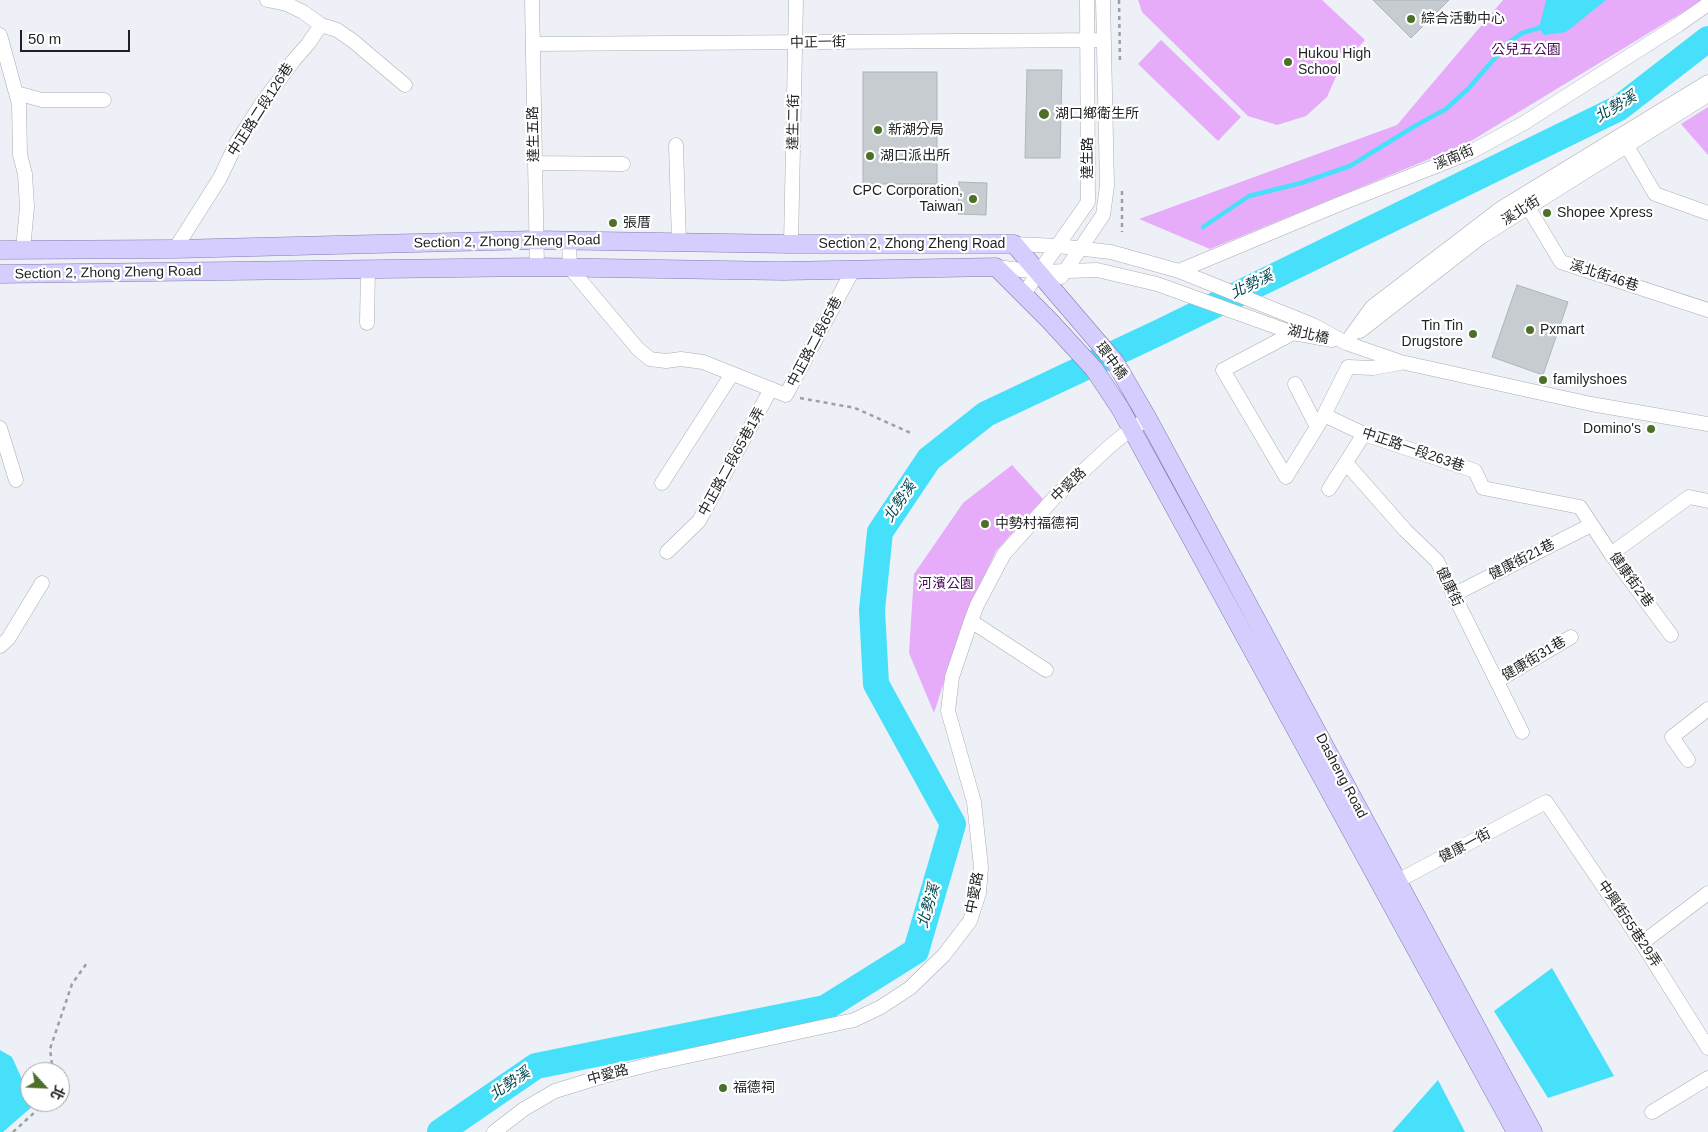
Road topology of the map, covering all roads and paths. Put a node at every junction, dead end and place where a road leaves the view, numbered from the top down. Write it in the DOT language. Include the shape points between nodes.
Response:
graph roads {
  1 [pos="267,0"];
  2 [pos="532,0"];
  3 [pos="796,0"];
  4 [pos="1087,0"];
  5 [pos="1103,0"];
  6 [pos="1708,4"];
  7 [pos="320,25"];
  8 [pos="0,35"];
  9 [pos="1087,40"];
  10 [pos="1104,40"];
  11 [pos="796,43"];
  12 [pos="533,44"];
  13 [pos="1708,82"];
  14 [pos="405,85"];
  15 [pos="16,93"];
  16 [pos="1708,95"];
  17 [pos="104,100"];
  18 [pos="676,145"];
  19 [pos="1627,146"];
  20 [pos="535,163"];
  21 [pos="623,164"];
  22 [pos="1528,207"];
  23 [pos="1708,213"];
  24 [pos="536,240"];
  25 [pos="569,241"];
  26 [pos="678,242"];
  27 [pos="791,244"];
  28 [pos="1014,244"];
  29 [pos="1058,246"];
  30 [pos="175,249"];
  31 [pos="1080,249"];
  32 [pos="0,250"];
  33 [pos="23,250"];
  34 [pos="537,267"];
  35 [pos="996,267"];
  36 [pos="570,268"];
  37 [pos="368,270"];
  38 [pos="853,270"];
  39 [pos="1064,271"];
  40 [pos="1179,271"];
  41 [pos="1039,272"];
  42 [pos="0,274"];
  43 [pos="1052,290"];
  44 [pos="1023,295"];
  45 [pos="1708,310"];
  46 [pos="367,323"];
  47 [pos="1293,333"];
  48 [pos="1346,343"];
  49 [pos="1401,362"];
  50 [pos="732,374"];
  51 [pos="1295,384"];
  52 [pos="772,390"];
  53 [pos="786,395"];
  54 [pos="1148,419"];
  55 [pos="1321,421"];
  56 [pos="1708,424"];
  57 [pos="0,428"];
  58 [pos="1131,429"];
  59 [pos="913,434"];
  60 [pos="1364,434"];
  61 [pos="1346,463"];
  62 [pos="16,480"];
  63 [pos="662,483"];
  64 [pos="1330,489"];
  65 [pos="1708,501"];
  66 [pos="1591,525"];
  67 [pos="667,552"];
  68 [pos="1611,554"];
  69 [pos="42,584"];
  70 [pos="1453,595"];
  71 [pos="971,621"];
  72 [pos="1671,635"];
  73 [pos="1571,637"];
  74 [pos="0,646"];
  75 [pos="1282,667"];
  76 [pos="1046,670"];
  77 [pos="1266,676"];
  78 [pos="1496,681"];
  79 [pos="1708,709"];
  80 [pos="1522,732"];
  81 [pos="1688,760"];
  82 [pos="1546,802"];
  83 [pos="1390,885"];
  84 [pos="1708,893"];
  85 [pos="1642,943"];
  86 [pos="87,963"];
  87 [pos="1477,1045"];
  88 [pos="1708,1048"];
  89 [pos="52,1062"];
  90 [pos="1708,1078"];
  91 [pos="35,1112"];
  92 [pos="1652,1112"];
  93 [pos="13,1132"];
  94 [pos="494,1132"];
  95 [pos="1516,1132"];
  96 [pos="1533,1132"];
  1 -- 7 [label="street" via="304,12"];
  2 -- 12 [label="street, 達生五路"];
  3 -- 11 [label="street, 達生二街"];
  4 -- 9 [label="street, 達生路"];
  5 -- 10 [label="street, 達生路"];
  6 -- 40 [label="street, 溪南街" via="1532,118 1469,153"];
  7 -- 14 [label="street" via="337,30 353,41"];
  7 -- 30 [label="street, 中正路二段126巷" via="260,106"];
  8 -- 15 [label="street"];
  9 -- 10 [label="street, 中正一街"];
  9 -- 11 [label="street, 中正一街"];
  9 -- 29 [label="street, 達生路" via="1088,202"];
  10 -- 31 [label="street, 達生路" via="1107,186 1103,215"];
  11 -- 12 [label="street, 中正一街"];
  11 -- 27 [label="street, 達生二街"];
  12 -- 20 [label="street, 達生五路"];
  13 -- 48 [label="street" via="1500,209 1372,307"];
  15 -- 17 [label="street" via="42,100"];
  15 -- 33 [label="street" via="27,207"];
  16 -- 19 [label="street, 溪北街"];
  18 -- 26 [label="street"];
  19 -- 22 [label="street, 溪北街"];
  19 -- 23 [label="street" via="1655,194"];
  20 -- 21 [label="street"];
  20 -- 24 [label="street, 達生五路"];
  22 -- 45 [label="street, 溪北街46巷" via="1561,262"];
  22 -- 48 [label="street, 溪北街" via="1481,237"];
  24 -- 25 [label="main road, Section 2, Zhong Zheng Road"];
  24 -- 30 [label="main road, Section 2, Zhong Zheng Road"];
  24 -- 34 [label="street, 達生五路"];
  25 -- 26 [label="main road, Section 2, Zhong Zheng Road"];
  25 -- 36 [label="street"];
  26 -- 27 [label="main road, Section 2, Zhong Zheng Road"];
  27 -- 28 [label="main road, Section 2, Zhong Zheng Road"];
  28 -- 29 [label="street, 湖北橋"];
  28 -- 41 [label="main road"];
  29 -- 31 [label="street, 湖北橋"];
  29 -- 41 [label="street, 達生路"];
  30 -- 33 [label="main road, Section 2, Zhong Zheng Road"];
  31 -- 39 [label="street, 達生路"];
  31 -- 40 [label="street, 湖北橋" via="1111,252"];
  32 -- 33 [label="main road, Section 2, Zhong Zheng Road"];
  34 -- 36 [label="main road, Section 2, Zhong Zheng Road"];
  34 -- 37 [label="main road, Section 2, Zhong Zheng Road"];
  35 -- 38 [label="main road, Section 2, Zhong Zheng Road"];
  35 -- 41 [label="street, 湖北橋"];
  35 -- 44 [label="main road"];
  36 -- 38 [label="main road, Section 2, Zhong Zheng Road"];
  36 -- 50 [label="street, 中正路二段65巷" via="650,359 682,358 703,362"];
  37 -- 42 [label="main road, Section 2, Zhong Zheng Road"];
  37 -- 46 [label="street"];
  38 -- 53 [label="street, 中正路二段65巷"];
  39 -- 41 [label="street, 湖北橋"];
  39 -- 43 [label="street, 達生路"];
  39 -- 47 [label="street, 湖北橋" via="1097,270 1157,284"];
  40 -- 48 [label="street, 湖北橋" via="1313,325"];
  41 -- 43 [label="main road"];
  41 -- 44 [label="street, 達生路"];
  43 -- 54 [label="main road, 環中橋" via="1115,362"];
  44 -- 58 [label="main road, 環中橋" via="1094,369"];
  47 -- 48 [label="street, 湖北橋"];
  47 -- 55 [label="street" via="1223,370 1286,477"];
  48 -- 49 [label="street"];
  49 -- 55 [label="street" via="1373,368 1348,367"];
  49 -- 56 [label="street" via="1591,404"];
  50 -- 52 [label="street, 中正路二段65巷"];
  50 -- 63 [label="street"];
  51 -- 55 [label="street"];
  52 -- 53 [label="street, 中正路二段65巷"];
  52 -- 67 [label="street, 中正路二段65巷1弄" via="699,521"];
  53 -- 59 [label="path" via="855,408"];
  54 -- 58 [label="street, 中愛路"];
  54 -- 75 [label="main road, Dasheng Road"];
  55 -- 60 [label="street, 中正路一段263巷"];
  57 -- 62 [label="street"];
  58 -- 71 [label="street, 中愛路" via="1054,498 1004,554"];
  58 -- 77 [label="main road, Dasheng Road"];
  60 -- 61 [label="street"];
  60 -- 66 [label="street, 中正路一段263巷" via="1475,471 1483,488 1580,507"];
  61 -- 64 [label="street"];
  61 -- 70 [label="street, 健康街" via="1437,561"];
  65 -- 68 [label="street" via="1689,497"];
  66 -- 68 [label="street, 健康街2巷"];
  66 -- 70 [label="street, 健康街21巷"];
  68 -- 72 [label="street, 健康街2巷"];
  69 -- 74 [label="street" via="8,639"];
  70 -- 78 [label="street, 健康街"];
  71 -- 76 [label="street"];
  71 -- 94 [label="street, 中愛路" via="952,677 948,710 974,802 981,866 970,921 944,955 910,988 854,1020 656,1063 555,1091"];
  73 -- 78 [label="street, 健康街31巷"];
  75 -- 77 [label="street"];
  75 -- 83 [label="main road, Dasheng Road"];
  77 -- 83 [label="main road, Dasheng Road"];
  78 -- 80 [label="street, 健康街"];
  79 -- 81 [label="street" via="1672,737"];
  82 -- 83 [label="street, 健康一街"];
  82 -- 85 [label="street, 中興街55巷29弄"];
  83 -- 87 [label="main road, Dasheng Road"];
  84 -- 85 [label="street"];
  85 -- 88 [label="street, 中興街55巷29弄"];
  86 -- 89 [label="path" via="72,984 50,1049"];
  87 -- 95 [label="main road, Dasheng Road"];
  87 -- 96 [label="main road, Dasheng Road"];
  90 -- 92 [label="street"];
  91 -- 93 [label="path"];
}
